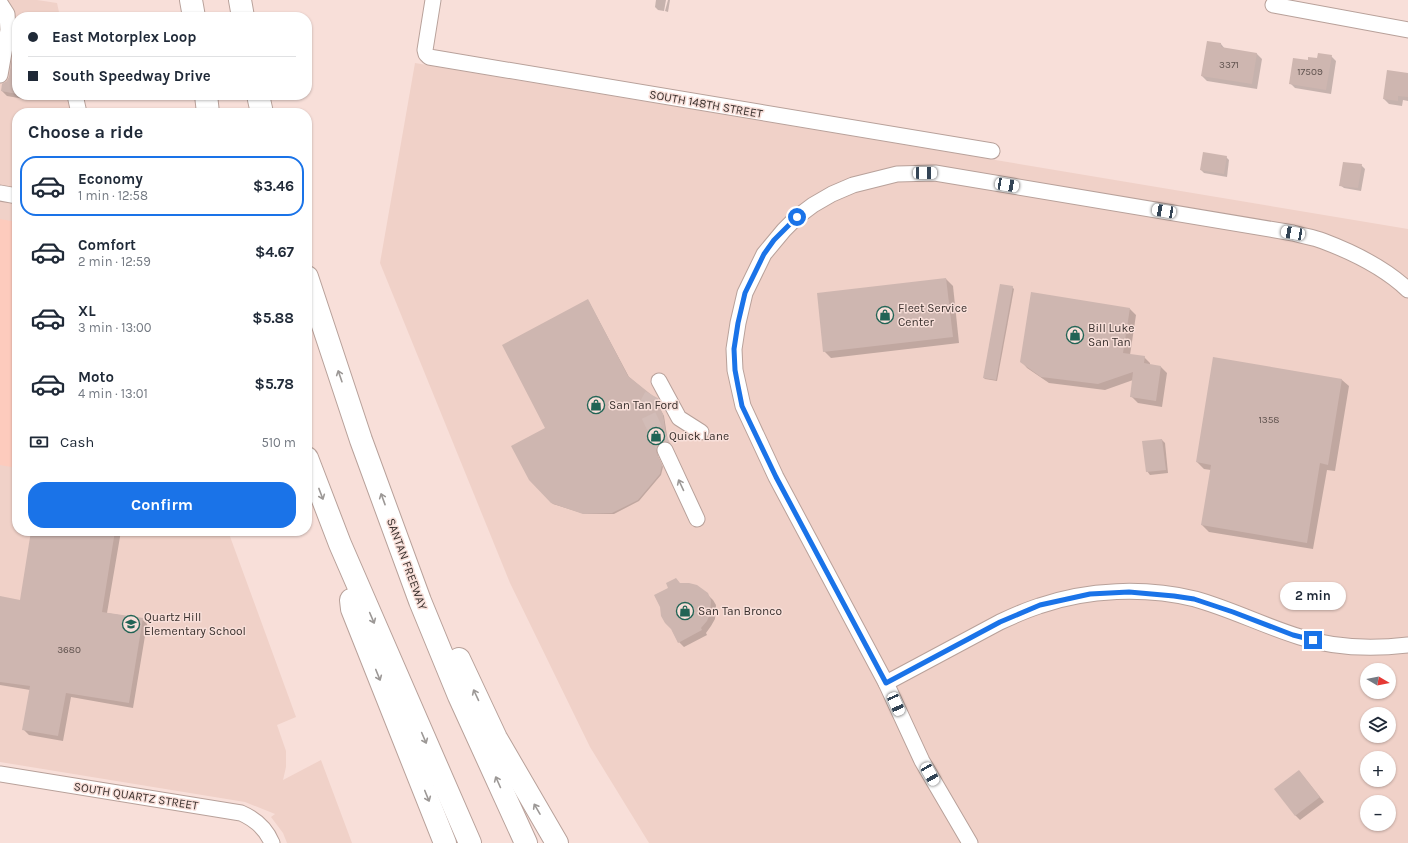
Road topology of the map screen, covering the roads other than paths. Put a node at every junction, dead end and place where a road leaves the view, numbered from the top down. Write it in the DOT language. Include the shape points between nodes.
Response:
graph roads {
  1 [pos="191,0"];
  2 [pos="240,0"];
  3 [pos="433,0"];
  4 [pos="1273,5"];
  5 [pos="8,12"];
  6 [pos="193,12"];
  7 [pos="242,12"];
  8 [pos="1408,30"];
  9 [pos="0,75"];
  10 [pos="992,151"];
  11 [pos="0,193"];
  12 [pos="12,195"];
  13 [pos="1408,290"];
  14 [pos="312,292"];
  15 [pos="652,395"];
  16 [pos="701,432"];
  17 [pos="665,450"];
  18 [pos="312,471"];
  19 [pos="697,519"];
  20 [pos="340,544"];
  21 [pos="420,602"];
  22 [pos="1408,645"];
  23 [pos="886,683"];
  24 [pos="0,774"];
  25 [pos="270,838"];
  26 [pos="446,843"];
  27 [pos="470,843"];
  28 [pos="526,843"];
  29 [pos="557,843"];
  30 [pos="970,843"];
  1 -- 6 [label="highway"];
  2 -- 7 [label="highway"];
  3 -- 10 [label="street, SOUTH 148TH STREET" via="425,50 426,54 435,58"];
  4 -- 8 [label="street"];
  5 -- 9 [label="street" via="8,30"];
  11 -- 12 [label="street"];
  13 -- 23 [label="street" via="1376,266 1314,238 942,174 897,174 868,180 832,194 797,217 764,254 745,293 734,349 735,370 742,406 751,425"];
  21 -- 14 [label="highway, SANTAN FREEWAY, one-way" via="361,440"];
  15 -- 16 [label="street" via="659,381 679,418"];
  19 -- 17 [label="street, one-way"];
  18 -- 20 [label="highway, one-way"];
  20 -- 26 [label="highway, one-way" via="352,609"];
  20 -- 27 [label="highway, one-way"];
  28 -- 21 [label="highway, SANTAN FREEWAY, one-way" via="459,696"];
  29 -- 21 [label="highway, one-way" via="496,738 454,647"];
  22 -- 23 [label="street" via="1382,647 1324,643 1194,599 1152,593 1101,593 1068,598 1019,613"];
  23 -- 30 [label="street" via="922,761"];
  24 -- 25 [label="street, SOUTH QUARTZ STREET" via="241,813 250,817"];
}
